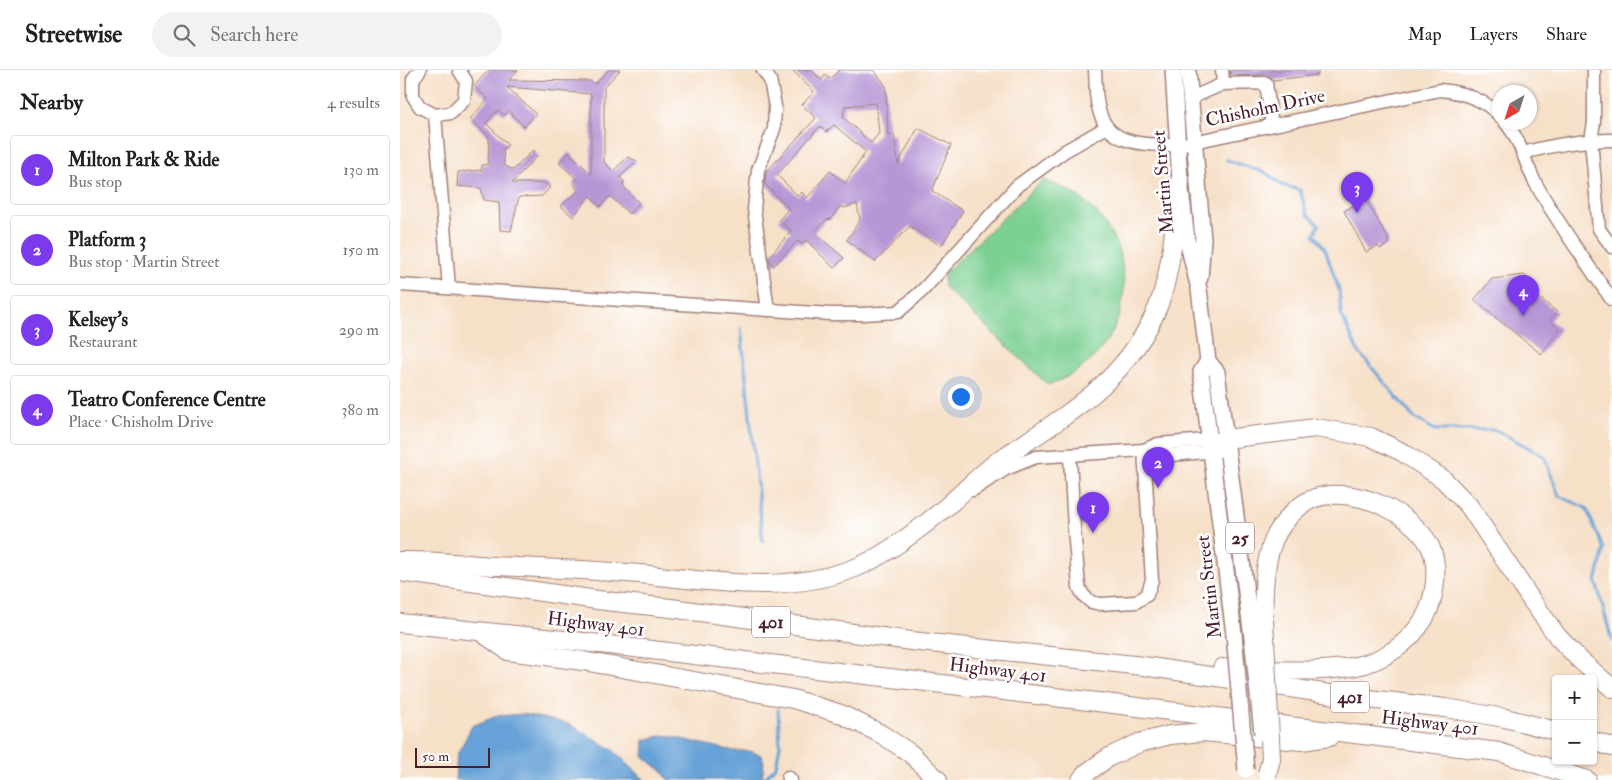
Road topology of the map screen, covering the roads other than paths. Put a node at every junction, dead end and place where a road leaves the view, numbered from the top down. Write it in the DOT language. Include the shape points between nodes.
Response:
graph roads {
  1 [pos="420,70"];
  2 [pos="459,70"];
  3 [pos="763,70"];
  4 [pos="1095,70"];
  5 [pos="1173,70"];
  6 [pos="1188,70"];
  7 [pos="1222,70"];
  8 [pos="1594,70"];
  9 [pos="1223,84"];
  10 [pos="1191,98"];
  11 [pos="1492,110"];
  12 [pos="435,115"];
  13 [pos="1272,125"];
  14 [pos="1107,128"];
  15 [pos="1510,130"];
  16 [pos="1591,140"];
  17 [pos="1612,140"];
  18 [pos="1195,141"];
  19 [pos="1178,145"];
  20 [pos="1523,153"];
  21 [pos="1180,181"];
  22 [pos="1612,247"];
  23 [pos="400,285"];
  24 [pos="450,288"];
  25 [pos="1199,289"];
  26 [pos="1612,300"];
  27 [pos="768,310"];
  28 [pos="1218,445"];
  29 [pos="1144,450"];
  30 [pos="1070,456"];
  31 [pos="946,508"];
  32 [pos="400,561"];
  33 [pos="400,572"];
  34 [pos="400,623"];
  35 [pos="478,630"];
  36 [pos="1258,637"];
  37 [pos="1143,666"];
  38 [pos="1612,688"];
  39 [pos="1552,730"];
  40 [pos="1356,734"];
  41 [pos="1597,742"];
  42 [pos="1612,747"];
  43 [pos="1254,777"];
  44 [pos="938,780"];
  45 [pos="1081,780"];
  46 [pos="1587,780"];
  1 -- 12 [label="street" via="413,79 413,96 420,107"];
  2 -- 12 [label="street" via="466,81 464,100 451,113"];
  3 -- 27 [label="street" via="770,80 775,106 774,130 758,170 754,209"];
  4 -- 14 [label="street" via="1098,102"];
  5 -- 19 [label="main road, Martin Street / 25"];
  6 -- 10 [label="main road, Martin Street / 25"];
  7 -- 9 [label="street"];
  8 -- 16 [label="street"];
  9 -- 10 [label="street"];
  9 -- 13 [label="street" via="1266,83"];
  10 -- 18 [label="main road, Martin Street / 25"];
  11 -- 13 [label="street, Chisholm Drive" via="1470,96 1440,90"];
  12 -- 24 [label="street"];
  13 -- 18 [label="street, Chisholm Drive"];
  14 -- 19 [label="street, Chisholm Drive" via="1128,142"];
  14 -- 27 [label="street" via="1065,151 1017,186 924,290 898,312 830,314"];
  15 -- 20 [label="street"];
  16 -- 17 [label="street"];
  16 -- 20 [label="street"];
  16 -- 22 [label="street" via="1599,228"];
  18 -- 19 [label="street, Chisholm Drive"];
  18 -- 25 [label="main road, Martin Street / 25" via="1204,239"];
  19 -- 21 [label="main road, Martin Street / 25"];
  20 -- 26 [label="street" via="1535,182 1557,219"];
  21 -- 25 [label="main road, Martin Street / 25" via="1187,240"];
  21 -- 31 [label="highway" via="1167,273 1159,302 1144,335 1123,366 1067,415 978,476"];
  23 -- 24 [label="street"];
  24 -- 27 [label="street"];
  25 -- 28 [label="main road, Martin Street / 25" via="1208,361 1217,372"];
  28 -- 29 [label="street" via="1160,456"];
  28 -- 36 [label="main road, Martin Street / 25"];
  28 -- 38 [label="highway" via="1316,428 1370,437 1402,452 1444,479 1469,506 1558,637"];
  28 -- 43 [label="main road, Martin Street / 25, bridge" via="1234,634"];
  29 -- 30 [label="street"];
  29 -- 30 [label="street" via="1152,580 1148,595 1136,602 1100,604 1083,595 1078,578"];
  30 -- 31 [label="street" via="1036,457 1014,466"];
  31 -- 32 [label="highway" via="890,549 857,567 826,578 789,584"];
  33 -- 37 [label="highway, Highway 401 / 401" via="911,641"];
  34 -- 35 [label="highway, Highway 401 / 401"];
  35 -- 40 [label="highway, Highway 401 / 401"];
  35 -- 44 [label="highway" via="508,652 583,661 793,699 841,714 910,753"];
  36 -- 37 [label="highway" via="1271,546 1297,509 1315,498 1354,496 1377,503 1417,529 1430,547 1435,570 1434,592 1428,612 1415,634 1393,652 1365,664 1298,670"];
  36 -- 43 [label="highway, bridge" via="1271,759"];
  37 -- 39 [label="highway, Highway 401 / 401" via="1445,708"];
  40 -- 45 [label="highway" via="1301,741 1202,732 1170,734 1139,743 1110,757"];
  40 -- 46 [label="highway, Highway 401 / 401" via="1499,752"];
  41 -- 42 [label="highway"];
}
